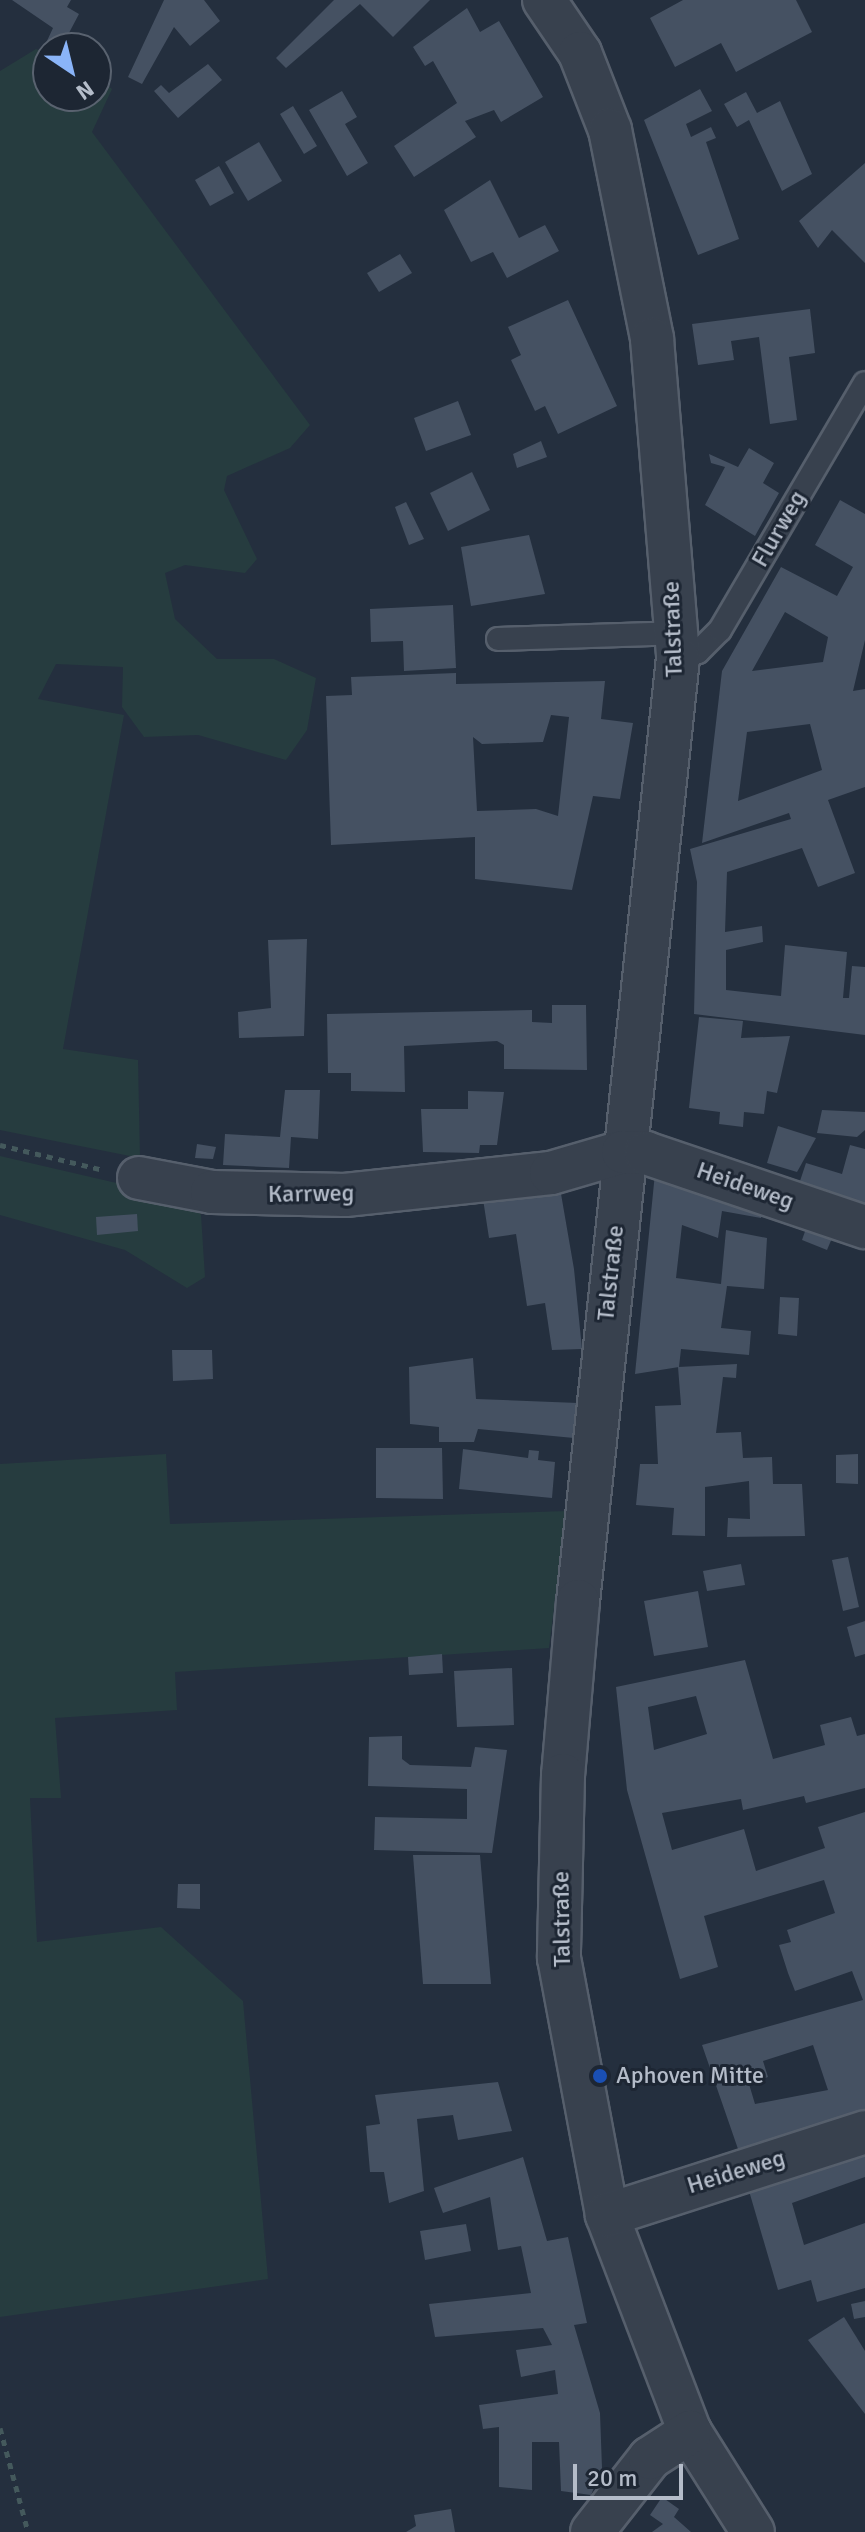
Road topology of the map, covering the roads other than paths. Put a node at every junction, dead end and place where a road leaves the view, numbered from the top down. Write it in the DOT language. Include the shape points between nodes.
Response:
graph roads {
  1 [pos="544,0"];
  2 [pos="865,383"];
  3 [pos="498,639"];
  4 [pos="676,645"];
  5 [pos="623,1152"];
  6 [pos="139,1178"];
  7 [pos="865,1227"];
  8 [pos="865,2132"];
  9 [pos="607,2215"];
  10 [pos="690,2432"];
  11 [pos="592,2532"];
  12 [pos="753,2532"];
  1 -- 4 [label="street, Talstraße" via="580,53 610,130 652,339"];
  2 -- 4 [label="lane, Flurweg" via="720,630 698,652"];
  3 -- 4 [label="lane"];
  4 -- 5 [label="street, Talstraße"];
  5 -- 6 [label="street, Karrweg" via="551,1173 345,1195 212,1192"];
  5 -- 7 [label="street, Heideweg"];
  5 -- 9 [label="street, Talstraße" via="563,1775 560,1943"];
  8 -- 9 [label="street, Heideweg"];
  9 -- 10 [label="street, Talstraße"];
  10 -- 11 [label="street" via="650,2458"];
  10 -- 12 [label="street, Talstraße"];
}
